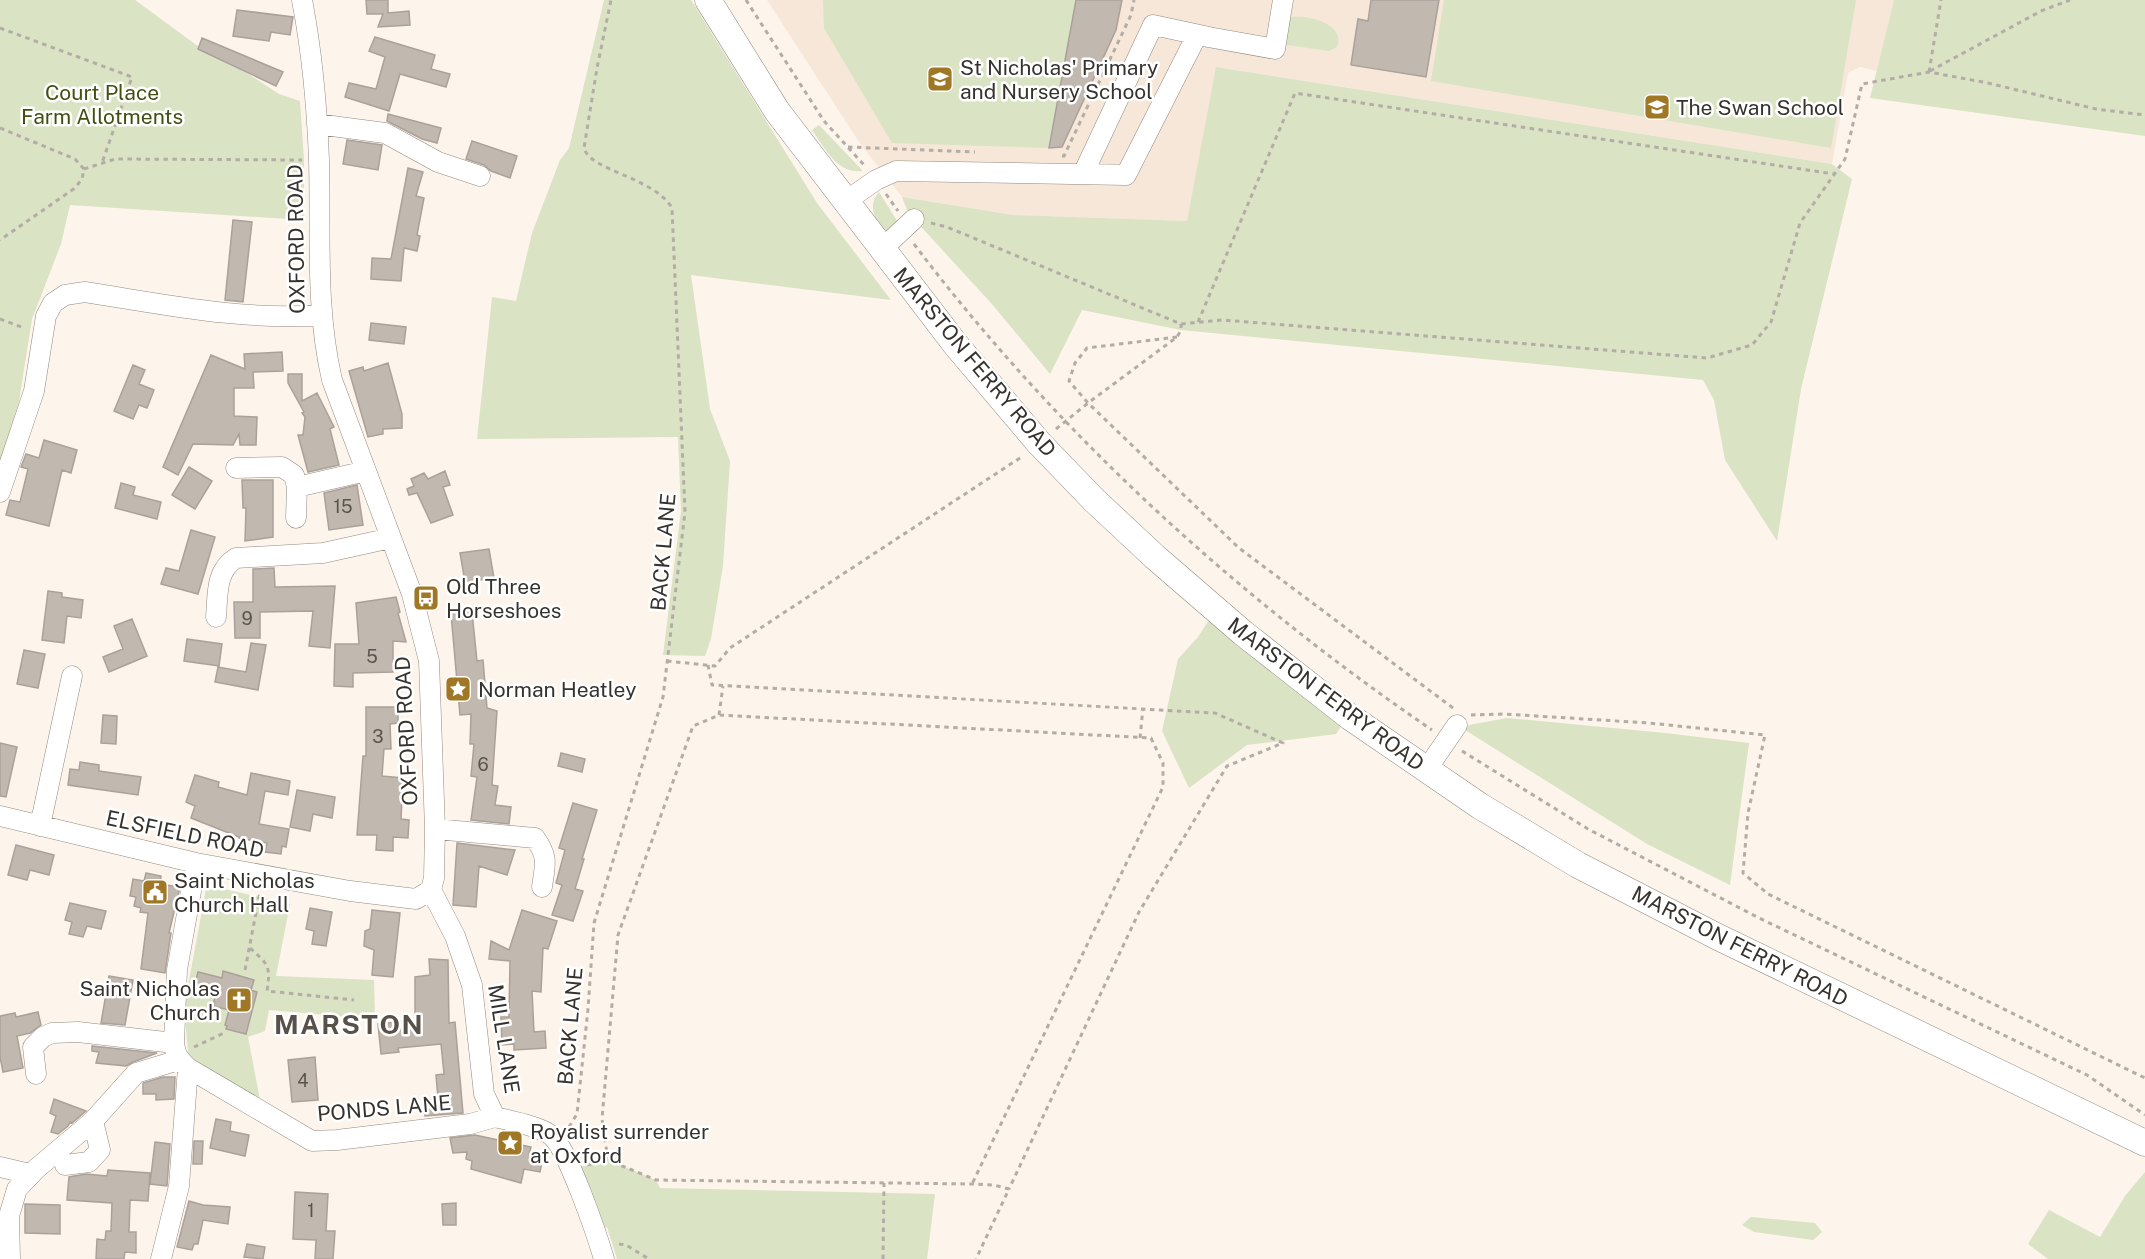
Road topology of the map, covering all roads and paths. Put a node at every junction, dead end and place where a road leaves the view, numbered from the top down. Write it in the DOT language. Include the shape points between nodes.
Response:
graph roads {
  1 [pos="302,0"];
  2 [pos="611,0"];
  3 [pos="708,0"];
  4 [pos="746,0"];
  5 [pos="1134,0"];
  6 [pos="1283,0"];
  7 [pos="1941,0"];
  8 [pos="2070,0"];
  9 [pos="0,28"];
  10 [pos="1209,37"];
  11 [pos="1929,72"];
  12 [pos="2145,115"];
  13 [pos="317,124"];
  14 [pos="0,128"];
  15 [pos="848,147"];
  16 [pos="984,153"];
  17 [pos="1053,155"];
  18 [pos="304,160"];
  19 [pos="102,163"];
  20 [pos="84,169"];
  21 [pos="869,170"];
  22 [pos="1083,174"];
  23 [pos="1834,174"];
  24 [pos="480,176"];
  25 [pos="885,192"];
  26 [pos="846,201"];
  27 [pos="910,223"];
  28 [pos="0,240"];
  29 [pos="882,249"];
  30 [pos="321,315"];
  31 [pos="0,319"];
  32 [pos="1198,323"];
  33 [pos="1181,324"];
  34 [pos="24,328"];
  35 [pos="1177,338"];
  36 [pos="1088,403"];
  37 [pos="1065,422"];
  38 [pos="1039,443"];
  39 [pos="236,468"];
  40 [pos="366,471"];
  41 [pos="297,487"];
  42 [pos="0,492"];
  43 [pos="296,518"];
  44 [pos="391,538"];
  45 [pos="216,617"];
  46 [pos="667,661"];
  47 [pos="708,665"];
  48 [pos="72,676"];
  49 [pos="723,686"];
  50 [pos="1143,708"];
  51 [pos="719,715"];
  52 [pos="1457,728"];
  53 [pos="1140,738"];
  54 [pos="1427,770"];
  55 [pos="0,816"];
  56 [pos="40,826"];
  57 [pos="435,829"];
  58 [pos="196,863"];
  59 [pos="264,875"];
  60 [pos="542,887"];
  61 [pos="431,890"];
  62 [pos="250,948"];
  63 [pos="245,970"];
  64 [pos="354,1000"];
  65 [pos="224,1033"];
  66 [pos="179,1056"];
  67 [pos="36,1074"];
  68 [pos="2145,1078"];
  69 [pos="2145,1115"];
  70 [pos="495,1117"];
  71 [pos="93,1120"];
  72 [pos="558,1143"];
  73 [pos="2145,1143"];
  74 [pos="608,1160"];
  75 [pos="65,1165"];
  76 [pos="0,1167"];
  77 [pos="571,1169"];
  78 [pos="30,1174"];
  79 [pos="884,1182"];
  80 [pos="972,1184"];
  81 [pos="1009,1189"];
  82 [pos="7,1251"];
  83 [pos="602,1251"];
  84 [pos="160,1259"];
  85 [pos="649,1259"];
  86 [pos="883,1259"];
  87 [pos="976,1259"];
  1 -- 13 [label="street, OXFORD ROAD"];
  2 -- 46 [label="path, BACK LANE" via="584,148 586,155 654,189 667,199 674,218 685,512"];
  3 -- 26 [label="main road, MARSTON FERRY ROAD" via="777,111"];
  4 -- 15 [label="path" via="818,113"];
  5 -- 17 [label="path" via="1131,15 1064,156"];
  6 -- 10 [label="street" via="1275,49"];
  7 -- 11 [label="path"];
  8 -- 11 [label="path" via="2041,11"];
  9 -- 19 [label="path" via="132,77"];
  10 -- 22 [label="street" via="1197,34 1126,175"];
  10 -- 22 [label="street" via="1153,25"];
  11 -- 12 [label="path" via="2096,109"];
  11 -- 23 [label="path" via="1862,84 1845,159"];
  13 -- 24 [label="street" via="385,133 438,162"];
  13 -- 30 [label="street, OXFORD ROAD"];
  14 -- 20 [label="path" via="75,159"];
  15 -- 16 [label="path"];
  15 -- 21 [label="path"];
  18 -- 19 [label="path" via="115,159"];
  19 -- 20 [label="path"];
  20 -- 28 [label="path" via="75,188"];
  22 -- 26 [label="street" via="896,171"];
  23 -- 32 [label="path" via="1800,223 1771,322 1752,345 1707,358 1222,320"];
  23 -- 32 [label="path" via="1295,93"];
  25 -- 27 [label="path"];
  26 -- 29 [label="main road, MARSTON FERRY ROAD"];
  27 -- 29 [label="street"];
  27 -- 33 [label="path" via="947,227"];
  27 -- 37 [label="path" via="912,240 939,276"];
  29 -- 38 [label="main road, MARSTON FERRY ROAD"];
  30 -- 40 [label="street, OXFORD ROAD" via="332,380"];
  30 -- 42 [label="street" via="223,314 86,292 66,295 53,303 46,316 34,391"];
  31 -- 34 [label="path"];
  32 -- 33 [label="path"];
  33 -- 35 [label="path"];
  35 -- 36 [label="path"];
  35 -- 36 [label="path" via="1087,348 1075,363 1070,381"];
  36 -- 37 [label="path"];
  36 -- 52 [label="path" via="1239,548"];
  37 -- 38 [label="path"];
  37 -- 52 [label="path" via="1229,575 1322,650"];
  38 -- 47 [label="path" via="730,648 716,666"];
  38 -- 54 [label="main road, MARSTON FERRY ROAD" via="1094,500 1205,601 1350,717"];
  39 -- 41 [label="street" via="282,466 294,475"];
  40 -- 41 [label="street"];
  40 -- 44 [label="street, OXFORD ROAD"];
  41 -- 43 [label="street"];
  44 -- 45 [label="street" via="323,553 236,558 226,564 220,577"];
  44 -- 57 [label="street, OXFORD ROAD" via="412,594 429,661"];
  46 -- 47 [label="path"];
  46 -- 72 [label="path, BACK LANE" via="663,697 594,923 577,1114"];
  47 -- 49 [label="path" via="712,685"];
  48 -- 56 [label="street"];
  49 -- 50 [label="path"];
  49 -- 51 [label="path"];
  50 -- 53 [label="path"];
  50 -- 81 [label="path" via="1215,713 1283,743 1227,766 1139,912"];
  51 -- 53 [label="path"];
  51 -- 74 [label="path" via="693,726 618,934 602,1119"];
  52 -- 54 [label="street"];
  52 -- 68 [label="path" via="1473,713 1649,723 1765,735 1748,813 1743,873 1768,894"];
  52 -- 69 [label="path" via="1588,829 1769,922 2086,1075"];
  53 -- 80 [label="path" via="1151,738 1163,763 1163,787"];
  54 -- 73 [label="main road, MARSTON FERRY ROAD" via="1598,875"];
  55 -- 56 [label="street, ELSFIELD ROAD"];
  56 -- 58 [label="street, ELSFIELD ROAD"];
  57 -- 60 [label="street" via="535,838 544,851"];
  57 -- 61 [label="street, OXFORD ROAD"];
  58 -- 59 [label="street, ELSFIELD ROAD"];
  58 -- 66 [label="street" via="177,970"];
  59 -- 61 [label="street, ELSFIELD ROAD" via="416,899"];
  59 -- 62 [label="path"];
  61 -- 70 [label="street, MILL LANE" via="455,936 472,985 484,1094"];
  62 -- 63 [label="path"];
  62 -- 64 [label="path" via="269,969 267,991"];
  65 -- 66 [label="path"];
  66 -- 67 [label="street" via="78,1032 52,1033 33,1047"];
  66 -- 70 [label="street, PONDS LANE" via="312,1141 470,1124"];
  66 -- 71 [label="street" via="136,1073"];
  66 -- 84 [label="street" via="179,1186"];
  70 -- 72 [label="street, MILL LANE" via="550,1134"];
  71 -- 75 [label="street" via="100,1150 88,1162"];
  71 -- 78 [label="street"];
  72 -- 77 [label="street"];
  74 -- 77 [label="path"];
  74 -- 79 [label="path" via="656,1180"];
  76 -- 78 [label="street"];
  77 -- 83 [label="street"];
  78 -- 82 [label="street" via="14,1198"];
  79 -- 80 [label="path"];
  79 -- 86 [label="path"];
  80 -- 81 [label="path"];
  81 -- 87 [label="path"];
  83 -- 85 [label="path" via="626,1245"];
}
